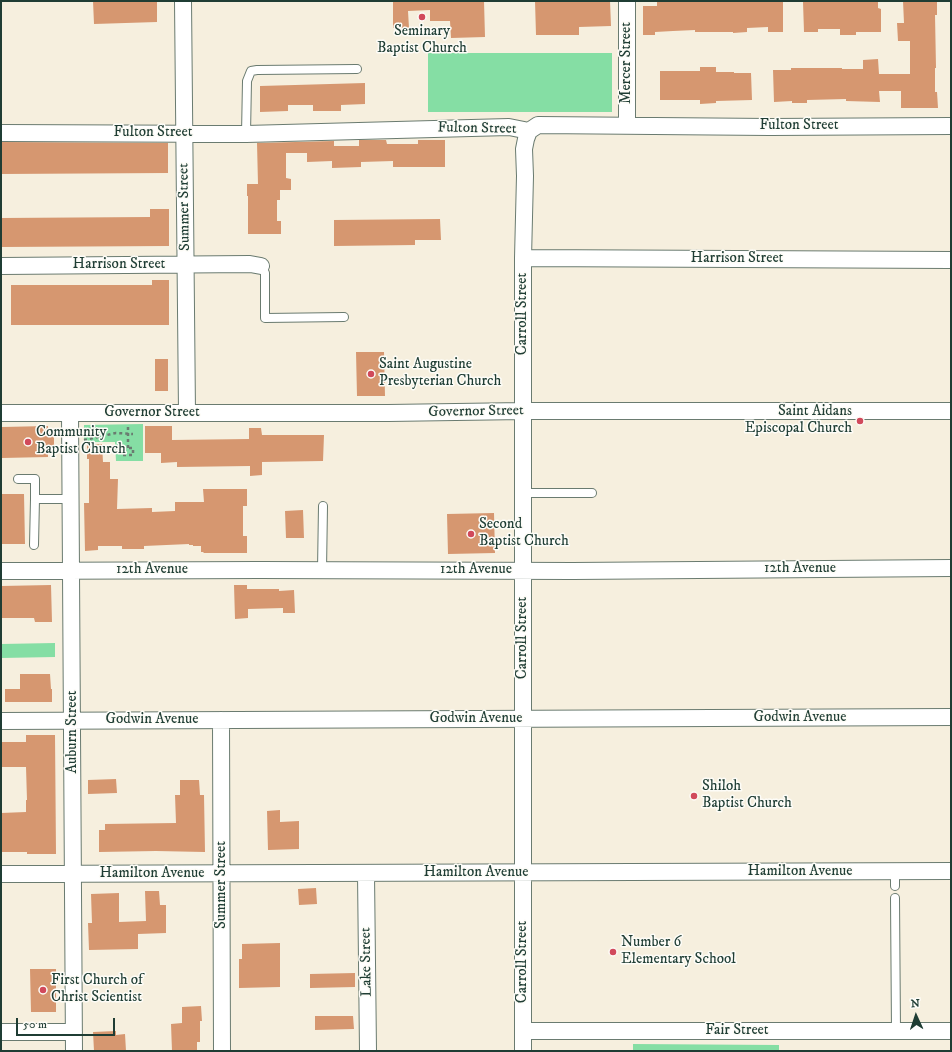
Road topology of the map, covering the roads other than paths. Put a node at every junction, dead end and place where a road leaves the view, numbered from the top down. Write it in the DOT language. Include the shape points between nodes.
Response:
graph roads {
  1 [pos="184,1"];
  2 [pos="627,1"];
  3 [pos="358,69"];
  4 [pos="627,125"];
  5 [pos="951,126"];
  6 [pos="529,131"];
  7 [pos="1,133"];
  8 [pos="185,133"];
  9 [pos="246,134"];
  10 [pos="523,258"];
  11 [pos="951,260"];
  12 [pos="186,265"];
  13 [pos="1,266"];
  14 [pos="261,266"];
  15 [pos="344,317"];
  16 [pos="523,411"];
  17 [pos="951,411"];
  18 [pos="1,413"];
  19 [pos="70,413"];
  20 [pos="187,413"];
  21 [pos="18,478"];
  22 [pos="523,493"];
  23 [pos="592,493"];
  24 [pos="35,499"];
  25 [pos="71,499"];
  26 [pos="323,506"];
  27 [pos="34,546"];
  28 [pos="951,568"];
  29 [pos="72,570"];
  30 [pos="322,570"];
  31 [pos="1,571"];
  32 [pos="523,571"];
  33 [pos="951,717"];
  34 [pos="523,719"];
  35 [pos="72,720"];
  36 [pos="221,720"];
  37 [pos="1,721"];
  38 [pos="951,871"];
  39 [pos="522,873"];
  40 [pos="1,874"];
  41 [pos="73,874"];
  42 [pos="222,874"];
  43 [pos="366,874"];
  44 [pos="895,898"];
  45 [pos="523,1031"];
  46 [pos="896,1031"];
  47 [pos="951,1031"];
  48 [pos="1,1032"];
  49 [pos="74,1032"];
  50 [pos="74,1051"];
  51 [pos="222,1051"];
  52 [pos="368,1051"];
  53 [pos="523,1051"];
  1 -- 8 [label="street, Summer Street"];
  2 -- 4 [label="street, Mercer Street"];
  3 -- 9 [label="lane" via="251,71 247,81"];
  4 -- 5 [label="street, Fulton Street"];
  4 -- 6 [label="street, Fulton Street" via="538,126"];
  6 -- 9 [label="street, Fulton Street" via="509,127"];
  6 -- 10 [label="street, Carroll Street" via="524,149"];
  7 -- 8 [label="street, Fulton Street"];
  8 -- 9 [label="street, Fulton Street"];
  8 -- 12 [label="street, Summer Street"];
  10 -- 11 [label="street, Harrison Street"];
  10 -- 16 [label="street, Carroll Street"];
  12 -- 13 [label="street, Harrison Street"];
  12 -- 14 [label="street, Harrison Street"];
  12 -- 20 [label="street, Summer Street"];
  14 -- 15 [label="lane" via="265,273 265,318"];
  16 -- 17 [label="street, Governor Street"];
  16 -- 20 [label="street, Governor Street"];
  16 -- 22 [label="street, Carroll Street"];
  18 -- 19 [label="street, Governor Street"];
  19 -- 20 [label="street, Governor Street"];
  19 -- 25 [label="street, Auburn Street"];
  21 -- 24 [label="lane" via="35,478"];
  22 -- 23 [label="lane"];
  22 -- 32 [label="street, Carroll Street"];
  24 -- 25 [label="lane"];
  24 -- 27 [label="lane"];
  25 -- 29 [label="street, Auburn Street"];
  26 -- 30 [label="lane"];
  28 -- 32 [label="street, 12th Avenue"];
  29 -- 30 [label="street, 12th Avenue"];
  29 -- 31 [label="street, 12th Avenue"];
  29 -- 35 [label="street, Auburn Street"];
  30 -- 32 [label="street, 12th Avenue"];
  32 -- 34 [label="street, Carroll Street"];
  33 -- 34 [label="street, Godwin Avenue"];
  34 -- 36 [label="street, Godwin Avenue"];
  34 -- 39 [label="street, Carroll Street"];
  35 -- 36 [label="street, Godwin Avenue"];
  35 -- 37 [label="street, Godwin Avenue"];
  35 -- 41 [label="street, Auburn Street"];
  36 -- 42 [label="street, Summer Street"];
  38 -- 39 [label="street, Hamilton Avenue" via="895,879"];
  39 -- 43 [label="street, Hamilton Avenue"];
  39 -- 45 [label="street, Carroll Street"];
  40 -- 41 [label="street, Hamilton Avenue"];
  41 -- 42 [label="street, Hamilton Avenue"];
  41 -- 49 [label="street, Auburn Street"];
  42 -- 43 [label="street, Hamilton Avenue"];
  42 -- 51 [label="street, Summer Street"];
  43 -- 52 [label="street, Lake Street"];
  44 -- 46 [label="lane"];
  45 -- 46 [label="street, Fair Street"];
  45 -- 53 [label="street, Carroll Street"];
  46 -- 47 [label="street, Fair Street"];
  48 -- 49 [label="street"];
  49 -- 50 [label="street, Auburn Street"];
}
